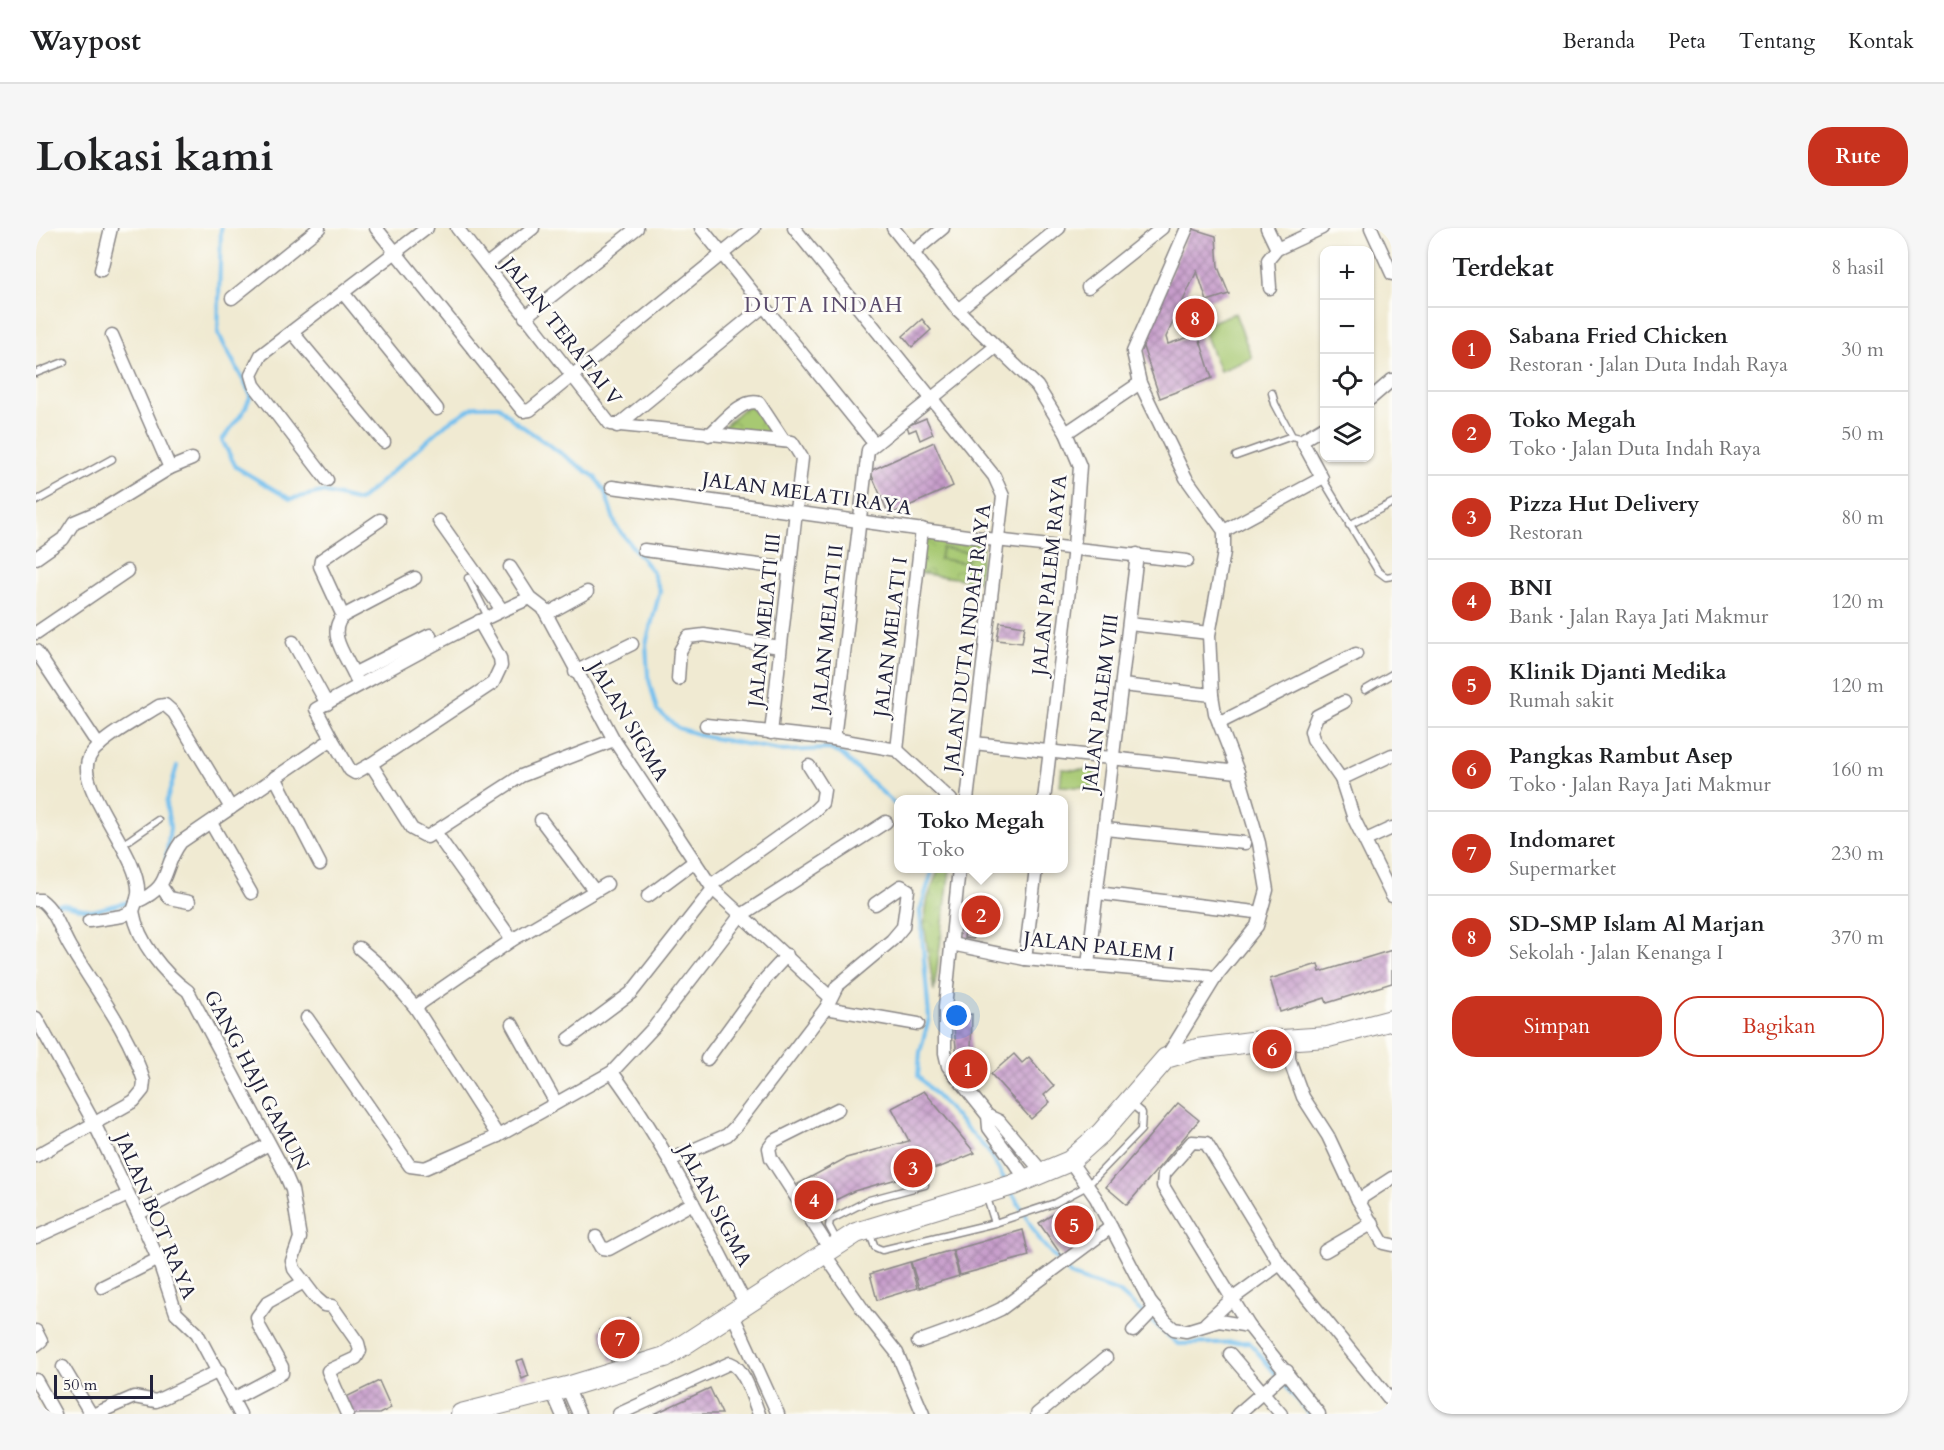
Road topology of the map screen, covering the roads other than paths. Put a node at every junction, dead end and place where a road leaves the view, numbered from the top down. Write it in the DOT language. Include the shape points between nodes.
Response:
graph roads {
  1 [pos="111,228"];
  2 [pos="319,228"];
  3 [pos="375,228"];
  4 [pos="427,228"];
  5 [pos="457,228"];
  6 [pos="533,228"];
  7 [pos="637,228"];
  8 [pos="701,228"];
  9 [pos="754,228"];
  10 [pos="794,228"];
  11 [pos="892,228"];
  12 [pos="943,228"];
  13 [pos="1059,228"];
  14 [pos="1187,228"];
  15 [pos="1267,228"];
  16 [pos="1323,228"];
  17 [pos="1371,228"];
  18 [pos="1156,230"];
  19 [pos="1277,249"];
  20 [pos="396,253"];
  21 [pos="913,253"];
  22 [pos="722,254"];
  23 [pos="486,265"];
  24 [pos="101,270"];
  25 [pos="1392,274"];
  26 [pos="1088,287"];
  27 [pos="1270,288"];
  28 [pos="344,294"];
  29 [pos="232,298"];
  30 [pos="764,306"];
  31 [pos="958,309"];
  32 [pos="525,317"];
  33 [pos="293,333"];
  34 [pos="112,335"];
  35 [pos="994,348"];
  36 [pos="64,362"];
  37 [pos="36,373"];
  38 [pos="573,374"];
  39 [pos="1392,380"];
  40 [pos="1140,383"];
  41 [pos="1272,393"];
  42 [pos="1374,396"];
  43 [pos="931,398"];
  44 [pos="437,410"];
  45 [pos="617,426"];
  46 [pos="1320,429"];
  47 [pos="1066,433"];
  48 [pos="709,435"];
  49 [pos="1298,437"];
  50 [pos="784,441"];
  51 [pos="384,442"];
  52 [pos="874,443"];
  53 [pos="1236,456"];
  54 [pos="112,459"];
  55 [pos="192,459"];
  56 [pos="170,468"];
  57 [pos="1322,478"];
  58 [pos="327,480"];
  59 [pos="612,486"];
  60 [pos="36,501"];
  61 [pos="1392,503"];
  62 [pos="796,511"];
  63 [pos="860,515"];
  64 [pos="380,520"];
  65 [pos="439,521"];
  66 [pos="1349,525"];
  67 [pos="922,529"];
  68 [pos="1224,531"];
  69 [pos="996,540"];
  70 [pos="1074,548"];
  71 [pos="644,550"];
  72 [pos="1137,554"];
  73 [pos="36,558"];
  74 [pos="1187,561"];
  75 [pos="510,567"];
  76 [pos="789,569"];
  77 [pos="127,571"];
  78 [pos="1392,576"];
  79 [pos="415,578"];
  80 [pos="468,578"];
  81 [pos="587,592"];
  82 [pos="530,598"];
  83 [pos="547,614"];
  84 [pos="343,616"];
  85 [pos="490,616"];
  86 [pos="1129,624"];
  87 [pos="36,633"];
  88 [pos="1209,633"];
  89 [pos="430,635"];
  90 [pos="293,642"];
  91 [pos="632,644"];
  92 [pos="780,647"];
  93 [pos="36,651"];
  94 [pos="1356,654"];
  95 [pos="575,672"];
  96 [pos="1392,674"];
  97 [pos="358,678"];
  98 [pos="678,679"];
  99 [pos="1122,685"];
  100 [pos="1365,690"];
  101 [pos="1212,695"];
  102 [pos="1344,702"];
  103 [pos="327,704"];
  104 [pos="1222,721"];
  105 [pos="706,725"];
  106 [pos="771,733"];
  107 [pos="332,739"];
  108 [pos="834,739"];
  109 [pos="614,740"];
  110 [pos="974,743"];
  111 [pos="99,746"];
  112 [pos="897,750"];
  113 [pos="1049,753"];
  114 [pos="1392,755"];
  115 [pos="1113,757"];
  116 [pos="371,764"];
  117 [pos="809,766"];
  118 [pos="1238,772"];
  119 [pos="275,777"];
  120 [pos="1341,779"];
  121 [pos="946,795"];
  122 [pos="968,795"];
  123 [pos="1045,795"];
  124 [pos="231,808"];
  125 [pos="158,820"];
  126 [pos="541,820"];
  127 [pos="886,822"];
  128 [pos="211,823"];
  129 [pos="1392,828"];
  130 [pos="1105,829"];
  131 [pos="435,832"];
  132 [pos="1366,840"];
  133 [pos="1245,843"];
  134 [pos="122,845"];
  135 [pos="695,861"];
  136 [pos="320,864"];
  137 [pos="958,873"];
  138 [pos="1035,873"];
  139 [pos="607,884"];
  140 [pos="161,886"];
  141 [pos="712,887"];
  142 [pos="594,890"];
  143 [pos="251,893"];
  144 [pos="1097,893"];
  145 [pos="648,896"];
  146 [pos="1392,896"];
  147 [pos="189,902"];
  148 [pos="44,904"];
  149 [pos="875,904"];
  150 [pos="134,907"];
  151 [pos="1255,912"];
  152 [pos="740,916"];
  153 [pos="88,921"];
  154 [pos="512,940"];
  155 [pos="951,944"];
  156 [pos="359,948"];
  157 [pos="787,955"];
  158 [pos="1025,959"];
  159 [pos="1088,965"];
  160 [pos="1209,976"];
  161 [pos="828,1003"];
  162 [pos="415,1007"];
  163 [pos="36,1018"];
  164 [pos="307,1018"];
  165 [pos="1392,1020"];
  166 [pos="913,1023"];
  167 [pos="512,1024"];
  168 [pos="568,1039"];
  169 [pos="1289,1039"];
  170 [pos="1166,1058"];
  171 [pos="707,1059"];
  172 [pos="612,1072"];
  173 [pos="556,1103"];
  174 [pos="1130,1103"];
  175 [pos="838,1109"];
  176 [pos="988,1116"];
  177 [pos="94,1123"];
  178 [pos="498,1136"];
  179 [pos="269,1144"];
  180 [pos="36,1156"];
  181 [pos="670,1160"];
  182 [pos="1070,1161"];
  183 [pos="1392,1178"];
  184 [pos="1028,1180"];
  185 [pos="925,1185"];
  186 [pos="1087,1186"];
  187 [pos="990,1192"];
  188 [pos="128,1196"];
  189 [pos="1358,1200"];
  190 [pos="693,1203"];
  191 [pos="138,1214"];
  192 [pos="995,1223"];
  193 [pos="1373,1223"];
  194 [pos="1111,1227"];
  195 [pos="868,1228"];
  196 [pos="36,1237"];
  197 [pos="596,1237"];
  198 [pos="1392,1246"];
  199 [pos="830,1248"];
  200 [pos="1325,1251"];
  201 [pos="158,1259"];
  202 [pos="1280,1264"];
  203 [pos="304,1282"];
  204 [pos="102,1287"];
  205 [pos="1232,1299"];
  206 [pos="739,1309"];
  207 [pos="1153,1310"];
  208 [pos="1249,1326"];
  209 [pos="1203,1327"];
  210 [pos="1136,1328"];
  211 [pos="36,1330"];
  212 [pos="918,1342"];
  213 [pos="36,1345"];
  214 [pos="1230,1354"];
  215 [pos="1106,1358"];
  216 [pos="63,1367"];
  217 [pos="219,1371"];
  218 [pos="1285,1373"];
  219 [pos="36,1380"];
  220 [pos="560,1389"];
  221 [pos="1267,1390"];
  222 [pos="233,1399"];
  223 [pos="1392,1402"];
  224 [pos="55,1414"];
  225 [pos="93,1414"];
  226 [pos="240,1414"];
  227 [pos="347,1414"];
  228 [pos="461,1414"];
  229 [pos="562,1414"];
  230 [pos="579,1414"];
  231 [pos="619,1414"];
  232 [pos="759,1414"];
  233 [pos="778,1414"];
  234 [pos="923,1414"];
  235 [pos="1037,1414"];
  236 [pos="1238,1414"];
  237 [pos="1281,1414"];
  238 [pos="1319,1414"];
  1 -- 24 [label="street"];
  2 -- 29 [label="street"];
  3 -- 20 [label="street"];
  4 -- 20 [label="street"];
  5 -- 23 [label="street, JALAN TERATAI V"];
  6 -- 23 [label="street"];
  7 -- 32 [label="street"];
  8 -- 22 [label="street"];
  9 -- 22 [label="street"];
  10 -- 43 [label="street, JALAN DUTA INDAH RAYA"];
  11 -- 21 [label="street, JALAN PALEM RAYA"];
  12 -- 21 [label="street"];
  13 -- 31 [label="street"];
  14 -- 40 [label="street" via="1133,352"];
  15 -- 19 [label="street"];
  16 -- 19 [label="street"];
  17 -- 25 [label="street"];
  18 -- 26 [label="street"];
  19 -- 27 [label="street" via="1268,260"];
  20 -- 28 [label="street"];
  20 -- 38 [label="street" via="522,411 530,410"];
  21 -- 31 [label="street, JALAN PALEM RAYA"];
  22 -- 30 [label="street"];
  22 -- 38 [label="street"];
  23 -- 32 [label="street, JALAN TERATAI V"];
  28 -- 33 [label="street"];
  28 -- 44 [label="street"];
  30 -- 45 [label="street"];
  30 -- 52 [label="street"];
  31 -- 35 [label="street, JALAN PALEM RAYA"];
  32 -- 38 [label="street, JALAN TERATAI V"];
  33 -- 51 [label="street"];
  33 -- 58 [label="street" via="261,355 250,375 254,386"];
  34 -- 56 [label="street"];
  35 -- 43 [label="street"];
  35 -- 47 [label="street, JALAN PALEM RAYA" via="1037,386"];
  36 -- 37 [label="lane"];
  38 -- 45 [label="street, JALAN TERATAI V" via="610,424"];
  39 -- 42 [label="street"];
  40 -- 47 [label="street"];
  40 -- 68 [label="street" via="1186,478"];
  41 -- 49 [label="lane" via="1275,404"];
  43 -- 52 [label="street"];
  43 -- 69 [label="street, JALAN DUTA INDAH RAYA" via="994,476 1003,496"];
  45 -- 48 [label="street"];
  46 -- 49 [label="street"];
  47 -- 70 [label="street, JALAN PALEM RAYA" via="1080,466"];
  48 -- 50 [label="street"];
  48 -- 50 [label="street" via="746,403 754,401"];
  49 -- 53 [label="lane"];
  49 -- 57 [label="street"];
  50 -- 62 [label="street, JALAN MELATI III" via="792,442 802,458"];
  52 -- 63 [label="street, JALAN MELATI II" via="868,450"];
  54 -- 60 [label="lane"];
  55 -- 56 [label="street"];
  56 -- 73 [label="street" via="100,511 74,522 63,539"];
  57 -- 66 [label="lane"];
  57 -- 68 [label="street"];
  59 -- 62 [label="street, JALAN MELATI RAYA"];
  61 -- 66 [label="lane"];
  62 -- 63 [label="street, JALAN MELATI RAYA"];
  62 -- 76 [label="street, JALAN MELATI III"];
  63 -- 67 [label="street, JALAN MELATI RAYA"];
  63 -- 108 [label="street, JALAN MELATI II"];
  64 -- 84 [label="street" via="321,560 320,566"];
  65 -- 85 [label="street"];
  66 -- 78 [label="lane" via="1378,571"];
  67 -- 69 [label="street, JALAN MELATI RAYA"];
  67 -- 112 [label="street, JALAN MELATI I"];
  68 -- 88 [label="street" via="1224,552"];
  69 -- 70 [label="street, JALAN MELATI RAYA"];
  69 -- 110 [label="street, JALAN DUTA INDAH RAYA"];
  70 -- 72 [label="street, JALAN MELATI RAYA"];
  70 -- 113 [label="street, JALAN PALEM RAYA"];
  71 -- 76 [label="street"];
  72 -- 74 [label="street, JALAN MELATI RAYA"];
  72 -- 86 [label="street, JALAN PALEM VIII"];
  75 -- 82 [label="street, JALAN SIGMA"];
  76 -- 92 [label="street, JALAN MELATI III"];
  77 -- 87 [label="street"];
  79 -- 84 [label="street"];
  80 -- 85 [label="lane"];
  81 -- 83 [label="street"];
  82 -- 83 [label="street, JALAN SIGMA"];
  82 -- 85 [label="street"];
  83 -- 95 [label="street, JALAN SIGMA"];
  84 -- 97 [label="street" via="335,633"];
  85 -- 97 [label="street"];
  85 -- 116 [label="street" via="501,666 493,683"];
  86 -- 88 [label="street"];
  86 -- 99 [label="street, JALAN PALEM VIII"];
  88 -- 101 [label="street"];
  89 -- 97 [label="street"];
  90 -- 103 [label="street"];
  91 -- 95 [label="street"];
  92 -- 98 [label="street" via="704,634 688,637 680,651"];
  92 -- 106 [label="street, JALAN MELATI III"];
  93 -- 111 [label="street"];
  94 -- 104 [label="street"];
  95 -- 109 [label="street, JALAN SIGMA"];
  96 -- 100 [label="lane"];
  97 -- 103 [label="street"];
  99 -- 101 [label="street"];
  99 -- 115 [label="street, JALAN PALEM VIII"];
  101 -- 104 [label="street"];
  102 -- 120 [label="street" via="1317,716 1311,730"];
  103 -- 107 [label="street" via="316,709"];
  104 -- 118 [label="street"];
  105 -- 106 [label="street"];
  106 -- 108 [label="street"];
  107 -- 116 [label="street" via="355,773"];
  107 -- 119 [label="street"];
  108 -- 112 [label="street"];
  109 -- 131 [label="street" via="521,776"];
  109 -- 135 [label="street, JALAN SIGMA"];
  110 -- 113 [label="street"];
  110 -- 122 [label="street, JALAN DUTA INDAH RAYA"];
  111 -- 124 [label="street" via="159,706 169,708"];
  111 -- 134 [label="street, GANG HAJI GAMUN" via="88,758 87,775"];
  112 -- 121 [label="street"];
  113 -- 115 [label="street"];
  113 -- 123 [label="street, JALAN PALEM RAYA"];
  114 -- 120 [label="street"];
  115 -- 118 [label="street"];
  115 -- 130 [label="street, JALAN PALEM VIII"];
  116 -- 131 [label="street" via="412,829 427,837"];
  117 -- 141 [label="street" via="824,790 822,803"];
  118 -- 170 [label="street" via="1263,862 1267,890 1264,907 1257,926 1217,975"];
  119 -- 124 [label="street"];
  119 -- 136 [label="street"];
  120 -- 132 [label="street" via="1354,819"];
  124 -- 128 [label="street"];
  125 -- 134 [label="lane"];
  126 -- 142 [label="street"];
  127 -- 152 [label="street"];
  128 -- 140 [label="street" via="181,842 172,854"];
  128 -- 143 [label="street"];
  129 -- 132 [label="street"];
  130 -- 133 [label="street"];
  130 -- 144 [label="street, JALAN PALEM VIII"];
  131 -- 154 [label="street"];
  132 -- 146 [label="street"];
  134 -- 150 [label="street, GANG HAJI GAMUN" via="138,887"];
  135 -- 141 [label="street, JALAN SIGMA"];
  135 -- 145 [label="street"];
  137 -- 155 [label="street"];
  138 -- 158 [label="street"];
  139 -- 142 [label="street"];
  140 -- 147 [label="street" via="169,898"];
  140 -- 150 [label="street"];
  141 -- 152 [label="street, JALAN SIGMA"];
  141 -- 168 [label="street" via="631,993"];
  142 -- 154 [label="street"];
  144 -- 151 [label="street"];
  144 -- 159 [label="street, JALAN PALEM VIII"];
  148 -- 177 [label="street" via="113,1016 144,1081 143,1090 134,1101"];
  149 -- 161 [label="street" via="901,886 908,890 903,927 837,986"];
  150 -- 153 [label="street" via="122,916"];
  150 -- 179 [label="street, GANG HAJI GAMUN" via="143,938 174,981 188,991"];
  152 -- 157 [label="street, JALAN SIGMA"];
  152 -- 172 [label="street" via="656,1026"];
  154 -- 162 [label="street"];
  155 -- 158 [label="street, JALAN PALEM I"];
  155 -- 176 [label="street" via="945,1053 948,1066"];
  156 -- 162 [label="street"];
  157 -- 161 [label="street, JALAN SIGMA"];
  157 -- 171 [label="street"];
  158 -- 159 [label="street, JALAN PALEM I"];
  159 -- 160 [label="street, JALAN PALEM I"];
  161 -- 166 [label="street"];
  161 -- 181 [label="street" via="727,1135"];
  162 -- 178 [label="street"];
  163 -- 177 [label="street, JALAN BOT RAYA"];
  164 -- 178 [label="street" via="410,1166 425,1168"];
  165 -- 169 [label="main road" via="1328,1037"];
  167 -- 173 [label="street"];
  169 -- 170 [label="main road" via="1197,1049"];
  169 -- 189 [label="street" via="1294,1077"];
  170 -- 174 [label="main road"];
  172 -- 173 [label="street"];
  172 -- 181 [label="street, JALAN SIGMA"];
  173 -- 178 [label="street"];
  174 -- 182 [label="main road"];
  174 -- 186 [label="lane" via="1142,1113 1141,1130"];
  175 -- 199 [label="street" via="774,1141 768,1148"];
  176 -- 184 [label="street" via="989,1128"];
  176 -- 184 [label="street" via="999,1121"];
  177 -- 180 [label="street"];
  177 -- 188 [label="street, JALAN BOT RAYA"];
  179 -- 191 [label="street"];
  179 -- 203 [label="street, GANG HAJI GAMUN" via="292,1190 300,1238 292,1261"];
  181 -- 190 [label="street, JALAN SIGMA"];
  182 -- 184 [label="main road"];
  182 -- 186 [label="street"];
  183 -- 189 [label="street"];
  184 -- 187 [label="main road"];
  185 -- 199 [label="lane" via="869,1200 830,1220"];
  186 -- 192 [label="lane" via="1055,1203"];
  186 -- 194 [label="street"];
  187 -- 192 [label="lane"];
  187 -- 195 [label="main road"];
  188 -- 191 [label="street, JALAN BOT RAYA"];
  188 -- 196 [label="street"];
  189 -- 193 [label="street"];
  190 -- 197 [label="street" via="609,1249 602,1248"];
  190 -- 206 [label="street, JALAN SIGMA"];
  191 -- 201 [label="street, JALAN BOT RAYA"];
  192 -- 195 [label="lane" via="882,1250 875,1247"];
  193 -- 198 [label="street" via="1383,1243"];
  193 -- 200 [label="street"];
  194 -- 207 [label="street"];
  194 -- 212 [label="street" via="1001,1309"];
  195 -- 199 [label="main road"];
  199 -- 206 [label="main road"];
  199 -- 234 [label="street" via="866,1314 897,1353"];
  201 -- 204 [label="street"];
  201 -- 217 [label="street, JALAN BOT RAYA" via="176,1313 197,1334"];
  202 -- 205 [label="street"];
  202 -- 205 [label="street" via="1206,1143 1192,1142 1164,1174 1163,1186"];
  202 -- 223 [label="street"];
  203 -- 222 [label="street" via="268,1302 257,1317 282,1373"];
  203 -- 227 [label="street, GANG HAJI GAMUN" via="324,1305 332,1306 358,1343 360,1351 356,1358 328,1371"];
  205 -- 208 [label="street"];
  205 -- 209 [label="street"];
  206 -- 220 [label="main road" via="664,1357"];
  206 -- 233 [label="street, JALAN SIGMA"];
  207 -- 209 [label="street" via="1174,1329"];
  207 -- 210 [label="street"];
  208 -- 209 [label="street" via="1228,1321"];
  208 -- 218 [label="street"];
  211 -- 213 [label="street" via="41,1341"];
  214 -- 221 [label="street"];
  215 -- 235 [label="street"];
  216 -- 225 [label="street"];
  217 -- 222 [label="street, JALAN BOT RAYA"];
  217 -- 225 [label="street" via="156,1401 134,1397"];
  218 -- 221 [label="street"];
  218 -- 238 [label="street"];
  219 -- 224 [label="street"];
  220 -- 228 [label="main road"];
  220 -- 229 [label="street"];
  220 -- 230 [label="street"];
  221 -- 236 [label="street"];
  221 -- 237 [label="street"];
  222 -- 226 [label="street, JALAN BOT RAYA"];
  231 -- 232 [label="street" via="730,1363 735,1364"];
}
